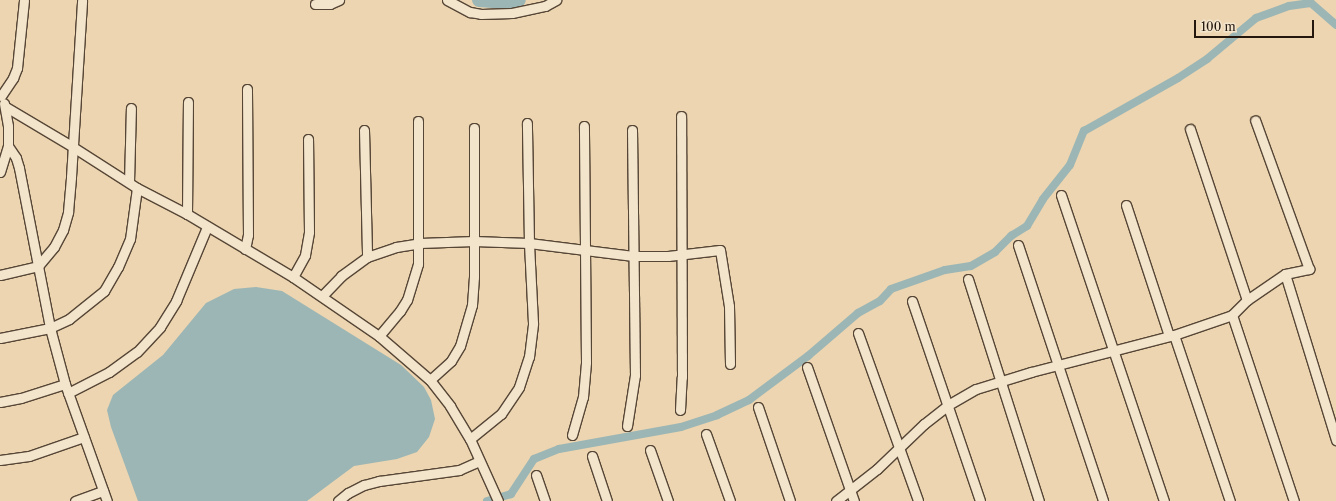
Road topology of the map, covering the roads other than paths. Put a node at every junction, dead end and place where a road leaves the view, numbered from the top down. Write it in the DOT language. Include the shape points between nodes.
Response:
graph roads {
  1 [pos="24,0"];
  2 [pos="82,0"];
  3 [pos="339,0"];
  4 [pos="447,0"];
  5 [pos="556,0"];
  6 [pos="315,4"];
  7 [pos="247,89"];
  8 [pos="0,95"];
  9 [pos="188,102"];
  10 [pos="6,107"];
  11 [pos="131,108"];
  12 [pos="680,116"];
  13 [pos="1255,120"];
  14 [pos="418,121"];
  15 [pos="527,123"];
  16 [pos="584,126"];
  17 [pos="474,128"];
  18 [pos="1190,129"];
  19 [pos="364,130"];
  20 [pos="632,130"];
  21 [pos="308,139"];
  22 [pos="8,146"];
  23 [pos="73,147"];
  24 [pos="0,172"];
  25 [pos="129,182"];
  26 [pos="137,188"];
  27 [pos="1061,195"];
  28 [pos="1126,206"];
  29 [pos="187,214"];
  30 [pos="207,226"];
  31 [pos="474,241"];
  32 [pos="420,243"];
  33 [pos="528,243"];
  34 [pos="1018,246"];
  35 [pos="245,249"];
  36 [pos="585,250"];
  37 [pos="681,255"];
  38 [pos="633,256"];
  39 [pos="367,257"];
  40 [pos="38,266"];
  41 [pos="1285,274"];
  42 [pos="0,275"];
  43 [pos="293,277"];
  44 [pos="968,279"];
  45 [pos="322,296"];
  46 [pos="1247,300"];
  47 [pos="912,301"];
  48 [pos="1232,315"];
  49 [pos="50,328"];
  50 [pos="858,333"];
  51 [pos="380,336"];
  52 [pos="1172,336"];
  53 [pos="0,338"];
  54 [pos="1113,351"];
  55 [pos="730,364"];
  56 [pos="1058,365"];
  57 [pos="807,367"];
  58 [pos="430,380"];
  59 [pos="1001,381"];
  60 [pos="67,388"];
  61 [pos="0,402"];
  62 [pos="948,405"];
  63 [pos="758,407"];
  64 [pos="680,410"];
  65 [pos="627,426"];
  66 [pos="706,434"];
  67 [pos="572,435"];
  68 [pos="84,437"];
  69 [pos="470,439"];
  70 [pos="1336,440"];
  71 [pos="899,448"];
  72 [pos="650,450"];
  73 [pos="592,456"];
  74 [pos="0,460"];
  75 [pos="479,461"];
  76 [pos="536,475"];
  77 [pos="104,491"];
  78 [pos="850,491"];
  79 [pos="497,498"];
  80 [pos="75,501"];
  81 [pos="107,501"];
  82 [pos="338,501"];
  83 [pos="545,501"];
  84 [pos="607,501"];
  85 [pos="668,501"];
  86 [pos="730,501"];
  87 [pos="790,501"];
  88 [pos="836,501"];
  89 [pos="854,501"];
  90 [pos="918,501"];
  91 [pos="980,501"];
  92 [pos="1039,501"];
  93 [pos="1103,501"];
  94 [pos="1164,501"];
  95 [pos="1230,501"];
  96 [pos="1294,501"];
  1 -- 8 [label="street" via="17,68"];
  2 -- 23 [label="street"];
  3 -- 6 [label="street" via="330,4"];
  4 -- 5 [label="street" via="470,12 481,14 545,6"];
  7 -- 35 [label="street" via="248,234"];
  8 -- 10 [label="street"];
  9 -- 29 [label="street"];
  10 -- 22 [label="street"];
  10 -- 23 [label="street"];
  11 -- 25 [label="street"];
  12 -- 37 [label="street"];
  13 -- 41 [label="street" via="1308,269"];
  14 -- 32 [label="street"];
  15 -- 33 [label="street"];
  16 -- 36 [label="street"];
  17 -- 31 [label="street"];
  18 -- 46 [label="street"];
  19 -- 39 [label="street"];
  20 -- 38 [label="street"];
  21 -- 43 [label="street" via="308,239 305,255"];
  22 -- 24 [label="street"];
  22 -- 40 [label="street" via="19,168"];
  23 -- 25 [label="street"];
  23 -- 40 [label="street" via="68,212 63,230 54,247"];
  25 -- 26 [label="street"];
  26 -- 29 [label="street"];
  26 -- 49 [label="street" via="130,239 104,291 74,316"];
  27 -- 54 [label="street"];
  28 -- 52 [label="street"];
  29 -- 30 [label="street"];
  30 -- 35 [label="street"];
  30 -- 60 [label="street" via="176,301 160,327 137,352 109,372"];
  31 -- 32 [label="street"];
  31 -- 33 [label="street"];
  31 -- 58 [label="street" via="474,284 468,322 460,346 451,361"];
  32 -- 39 [label="street" via="396,247"];
  32 -- 51 [label="street" via="418,264 407,300"];
  33 -- 36 [label="street"];
  33 -- 69 [label="street" via="533,323 528,357 519,387 501,414"];
  34 -- 56 [label="street"];
  35 -- 43 [label="street"];
  36 -- 38 [label="street"];
  36 -- 67 [label="street" via="586,362 583,397"];
  37 -- 38 [label="street"];
  37 -- 55 [label="street" via="720,250 728,306"];
  37 -- 64 [label="street"];
  38 -- 65 [label="street" via="635,375"];
  39 -- 45 [label="street" via="341,276"];
  40 -- 42 [label="street"];
  40 -- 49 [label="street"];
  41 -- 46 [label="street"];
  41 -- 70 [label="street"];
  43 -- 45 [label="street"];
  44 -- 59 [label="street"];
  45 -- 51 [label="street"];
  46 -- 48 [label="street"];
  47 -- 62 [label="street"];
  48 -- 52 [label="street"];
  48 -- 96 [label="street"];
  49 -- 53 [label="street"];
  49 -- 60 [label="street"];
  50 -- 71 [label="street"];
  51 -- 58 [label="street"];
  52 -- 54 [label="street"];
  52 -- 95 [label="street"];
  54 -- 56 [label="street"];
  54 -- 94 [label="street"];
  56 -- 59 [label="street"];
  56 -- 93 [label="street"];
  57 -- 78 [label="street"];
  58 -- 69 [label="street"];
  59 -- 62 [label="street" via="976,389"];
  59 -- 92 [label="street"];
  60 -- 61 [label="street"];
  60 -- 68 [label="street"];
  62 -- 71 [label="street"];
  62 -- 91 [label="street"];
  63 -- 87 [label="street"];
  66 -- 86 [label="street"];
  68 -- 74 [label="street" via="29,456"];
  68 -- 77 [label="street"];
  69 -- 75 [label="street"];
  71 -- 78 [label="street"];
  71 -- 90 [label="street"];
  72 -- 85 [label="street"];
  73 -- 84 [label="street"];
  75 -- 79 [label="street"];
  75 -- 82 [label="street" via="459,470 364,485"];
  76 -- 83 [label="street"];
  77 -- 80 [label="street"];
  77 -- 81 [label="street"];
  78 -- 88 [label="street"];
  78 -- 89 [label="street"];
}
